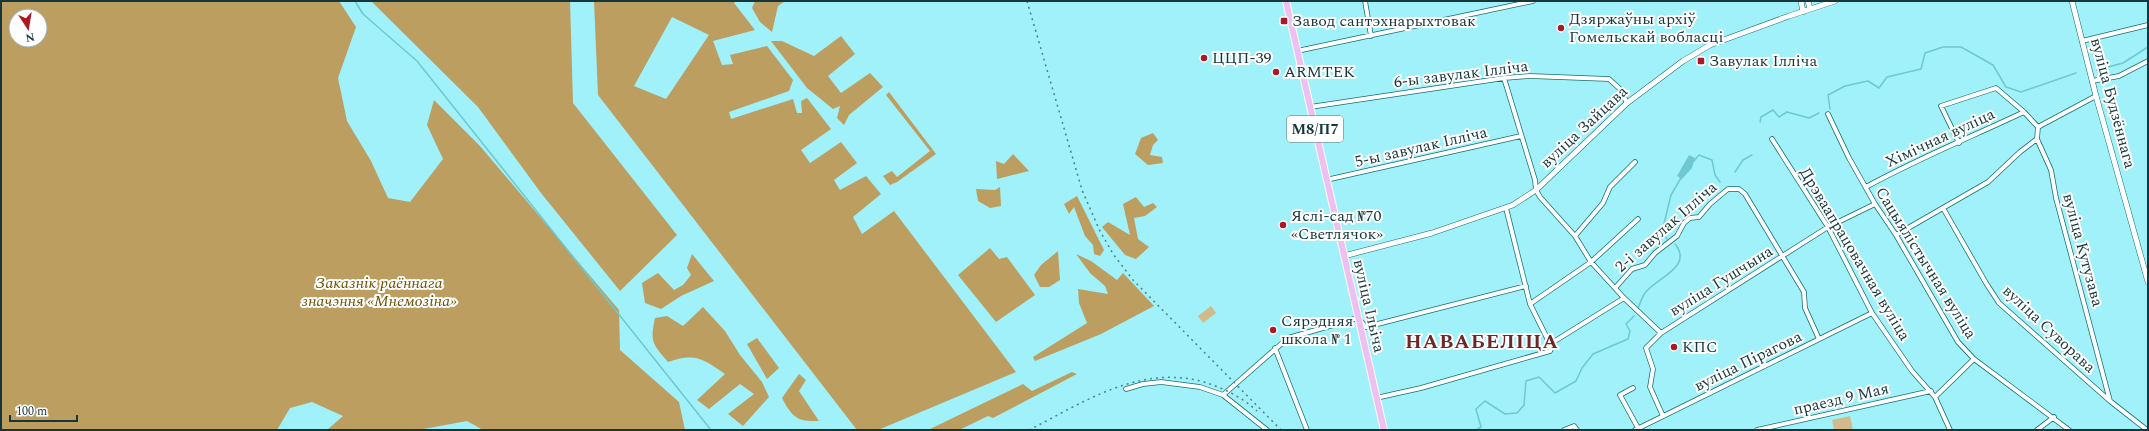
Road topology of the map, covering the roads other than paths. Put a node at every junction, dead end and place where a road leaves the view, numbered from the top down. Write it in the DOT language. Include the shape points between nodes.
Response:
graph roads {
  1 [pos="1286,1"];
  2 [pos="1365,1"];
  3 [pos="1533,1"];
  4 [pos="1801,1"];
  5 [pos="1808,1"];
  6 [pos="1835,1"];
  7 [pos="2072,1"];
  8 [pos="1810,9"];
  9 [pos="1803,12"];
  10 [pos="2148,25"];
  11 [pos="1371,36"];
  12 [pos="2082,41"];
  13 [pos="1297,51"];
  14 [pos="2147,62"];
  15 [pos="1504,78"];
  16 [pos="2092,81"];
  17 [pos="2096,96"];
  18 [pos="1627,103"];
  19 [pos="1310,107"];
  20 [pos="2024,112"];
  21 [pos="1828,114"];
  22 [pos="2038,127"];
  23 [pos="1521,136"];
  24 [pos="1772,139"];
  25 [pos="2037,139"];
  26 [pos="1959,143"];
  27 [pos="1635,162"];
  28 [pos="1326,181"];
  29 [pos="1866,188"];
  30 [pos="1536,190"];
  31 [pos="1875,204"];
  32 [pos="1506,208"];
  33 [pos="1943,208"];
  34 [pos="1638,219"];
  35 [pos="1828,227"];
  36 [pos="1896,235"];
  37 [pos="1575,236"];
  38 [pos="1344,256"];
  39 [pos="1783,256"];
  40 [pos="1591,262"];
  41 [pos="2148,282"];
  42 [pos="1526,286"];
  43 [pos="1616,287"];
  44 [pos="1624,298"];
  45 [pos="1530,304"];
  46 [pos="1872,313"];
  47 [pos="1358,318"];
  48 [pos="1661,332"];
  49 [pos="1819,339"];
  50 [pos="1551,346"];
  51 [pos="1275,348"];
  52 [pos="1974,359"];
  53 [pos="1633,388"];
  54 [pos="1126,389"];
  55 [pos="1931,391"];
  56 [pos="1223,395"];
  57 [pos="1935,397"];
  58 [pos="1376,398"];
  59 [pos="2110,401"];
  60 [pos="1663,416"];
  61 [pos="2054,417"];
  62 [pos="1636,429"];
  63 [pos="1267,430"];
  64 [pos="1307,430"];
  65 [pos="1384,430"];
  66 [pos="1564,430"];
  67 [pos="1577,430"];
  68 [pos="1757,430"];
  69 [pos="1950,430"];
  70 [pos="2037,430"];
  71 [pos="2069,430"];
  72 [pos="2147,430"];
  1 -- 13 [label="main road, вуліца Ільіча / М8/П7"];
  2 -- 11 [label="street"];
  3 -- 11 [label="street"];
  4 -- 9 [label="street"];
  5 -- 8 [label="street"];
  6 -- 8 [label="street, вуліца Зайцава"];
  7 -- 12 [label="street, вуліца Будзённага"];
  8 -- 9 [label="street, вуліца Зайцава"];
  9 -- 18 [label="street, вуліца Зайцава" via="1710,46 1683,61"];
  10 -- 12 [label="street"];
  11 -- 13 [label="street"];
  12 -- 16 [label="street, вуліца Будзённага"];
  13 -- 19 [label="main road, вуліца Ільіча / М8/П7"];
  14 -- 16 [label="street" via="2119,76"];
  15 -- 18 [label="street, 6-ы завулак Ілліча" via="1530,76 1609,79 1620,89"];
  15 -- 19 [label="street, 6-ы завулак Ілліча"];
  15 -- 23 [label="street"];
  16 -- 17 [label="street, вуліца Будзённага"];
  17 -- 22 [label="street"];
  17 -- 41 [label="street, вуліца Будзённага"];
  18 -- 30 [label="street, вуліца Зайцава"];
  19 -- 28 [label="main road, вуліца Ільіча / М8/П7"];
  20 -- 22 [label="street"];
  20 -- 26 [label="street, Хімічная вуліца"];
  20 -- 26 [label="street" via="1996,88 1942,106"];
  21 -- 29 [label="street, Сацыялістычная вуліца"];
  22 -- 25 [label="street, вуліца Кутузава"];
  23 -- 28 [label="street, 5-ы завулак Ілліча"];
  23 -- 30 [label="street"];
  24 -- 35 [label="street, Дрэваапрацовачная вуліца"];
  25 -- 33 [label="street" via="1988,182"];
  25 -- 59 [label="street, вуліца Кутузава" via="2051,170 2056,198"];
  26 -- 29 [label="street, Хімічная вуліца" via="1909,164"];
  27 -- 37 [label="street" via="1610,187 1603,202"];
  28 -- 38 [label="main road, вуліца Ільіча / М8/П7"];
  29 -- 31 [label="street, Сацыялістычная вуліца"];
  30 -- 32 [label="street, вуліца Зайцава"];
  30 -- 37 [label="street"];
  31 -- 35 [label="street, вуліца Гушчына"];
  31 -- 36 [label="street, Сацыялістычная вуліца"];
  32 -- 38 [label="street, вуліца Зайцава" via="1432,233"];
  32 -- 42 [label="street"];
  33 -- 36 [label="street"];
  33 -- 59 [label="street, вуліца Суворава" via="1999,302"];
  34 -- 40 [label="street"];
  35 -- 39 [label="street, вуліца Гушчына"];
  35 -- 46 [label="street, Дрэваапрацовачная вуліца"];
  36 -- 52 [label="street, Сацыялістычная вуліца" via="1958,342"];
  37 -- 40 [label="street"];
  38 -- 47 [label="main road, вуліца Ільіча / М8/П7"];
  39 -- 43 [label="street, 2-і завулак Ілліча" via="1745,194 1733,187 1710,204 1699,217 1684,222 1676,236 1645,265 1632,270"];
  39 -- 48 [label="street, вуліца Гушчына"];
  39 -- 49 [label="street" via="1804,292 1805,308"];
  40 -- 43 [label="street"];
  40 -- 45 [label="street"];
  42 -- 45 [label="street"];
  42 -- 47 [label="street" via="1366,327"];
  43 -- 44 [label="street"];
  44 -- 48 [label="street"];
  44 -- 50 [label="street, 2-і завулак Ілліча"];
  45 -- 50 [label="street"];
  46 -- 49 [label="street, вуліца Пірагова"];
  46 -- 55 [label="street, Дрэваапрацовачная вуліца" via="1912,371"];
  47 -- 51 [label="street" via="1288,338"];
  47 -- 58 [label="main road, вуліца Ільіча / М8/П7"];
  48 -- 60 [label="street, вуліца Гушчына" via="1646,348 1653,369 1650,387"];
  49 -- 60 [label="street, вуліца Пірагова"];
  50 -- 58 [label="street, 2-і завулак Ілліча" via="1550,351 1421,388"];
  51 -- 56 [label="street"];
  51 -- 64 [label="street"];
  52 -- 57 [label="street"];
  52 -- 61 [label="street, Сацыялістычная вуліца"];
  53 -- 62 [label="street" via="1620,394"];
  54 -- 56 [label="street" via="1143,384 1172,383 1200,387"];
  55 -- 57 [label="street, Дрэваапрацовачная вуліца"];
  55 -- 68 [label="street, праезд 9 Мая"];
  56 -- 63 [label="street"];
  57 -- 69 [label="street, Дрэваапрацовачная вуліца"];
  58 -- 65 [label="main road, вуліца Ільіча / М8/П7"];
  59 -- 72 [label="street, вуліца Суворава"];
  60 -- 62 [label="street, вуліца Пірагова"];
  61 -- 70 [label="street"];
  61 -- 71 [label="street, Сацыялістычная вуліца"];
  66 -- 67 [label="street" via="1574,426"];
}
